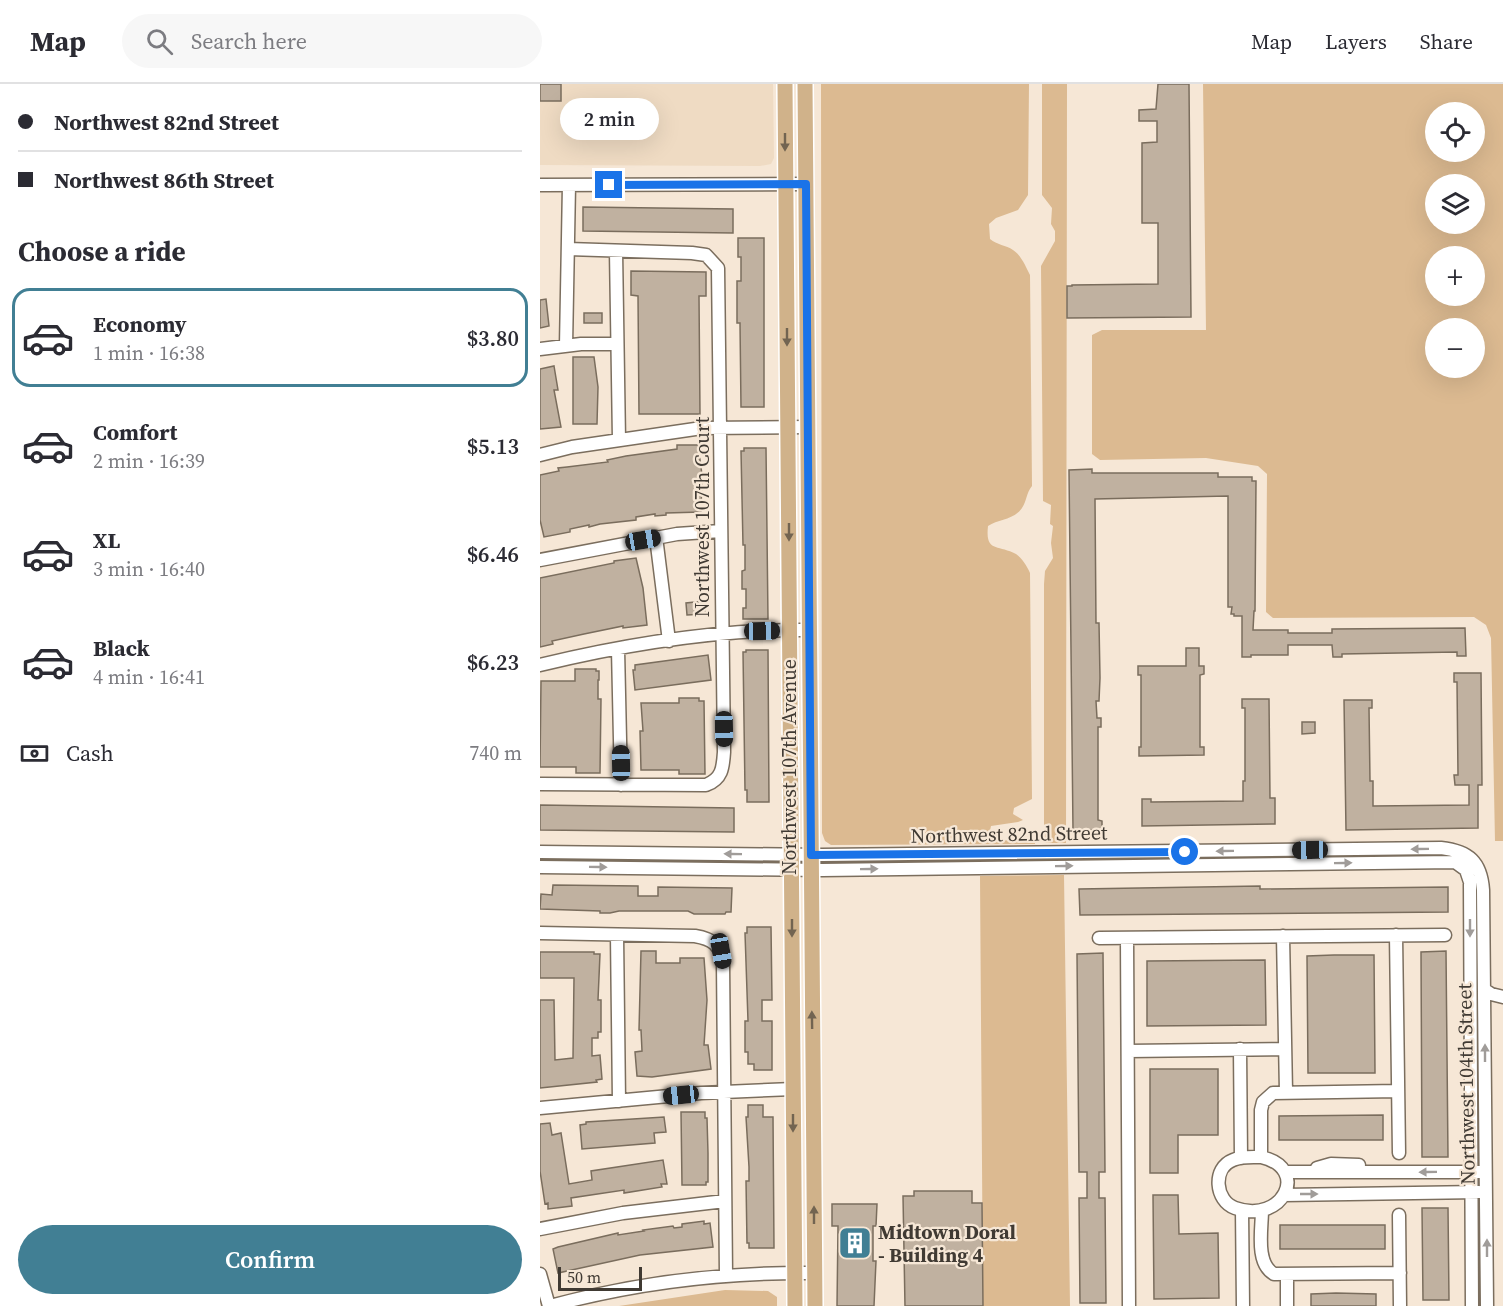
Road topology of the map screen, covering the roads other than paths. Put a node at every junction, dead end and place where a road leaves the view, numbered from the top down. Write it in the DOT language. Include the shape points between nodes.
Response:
graph roads {
  1 [pos="784,84"];
  2 [pos="805,84"];
  3 [pos="785,184"];
  4 [pos="806,184"];
  5 [pos="540,185"];
  6 [pos="568,185"];
  7 [pos="568,249"];
  8 [pos="616,251"];
  9 [pos="617,344"];
  10 [pos="566,346"];
  11 [pos="540,349"];
  12 [pos="788,427"];
  13 [pos="808,427"];
  14 [pos="721,428"];
  15 [pos="619,440"];
  16 [pos="540,455"];
  17 [pos="721,531"];
  18 [pos="656,537"];
  19 [pos="540,560"];
  20 [pos="789,630"];
  21 [pos="810,630"];
  22 [pos="722,635"];
  23 [pos="669,641"];
  24 [pos="618,649"];
  25 [pos="540,665"];
  26 [pos="540,784"];
  27 [pos="621,785"];
  28 [pos="540,852"];
  29 [pos="792,862"];
  30 [pos="811,862"];
  31 [pos="1471,866"];
  32 [pos="540,867"];
  33 [pos="540,933"];
  34 [pos="617,934"];
  35 [pos="1396,935"];
  36 [pos="1445,935"];
  37 [pos="1283,936"];
  38 [pos="1099,938"];
  39 [pos="1127,938"];
  40 [pos="1485,990"];
  41 [pos="1502,998"];
  42 [pos="1240,1049"];
  43 [pos="1285,1049"];
  44 [pos="1128,1051"];
  45 [pos="793,1089"];
  46 [pos="724,1091"];
  47 [pos="1398,1091"];
  48 [pos="1286,1092"];
  49 [pos="619,1101"];
  50 [pos="540,1108"];
  51 [pos="1399,1153"];
  52 [pos="1261,1157"];
  53 [pos="1241,1158"];
  54 [pos="1310,1171"];
  55 [pos="1285,1172"];
  56 [pos="1471,1172"];
  57 [pos="1486,1172"];
  58 [pos="1333,1173"];
  59 [pos="1378,1173"];
  60 [pos="1471,1192"];
  61 [pos="1486,1192"];
  62 [pos="1334,1194"];
  63 [pos="1284,1195"];
  64 [pos="725,1201"];
  65 [pos="1242,1210"];
  66 [pos="1262,1210"];
  67 [pos="1399,1215"];
  68 [pos="540,1229"];
  69 [pos="795,1273"];
  70 [pos="815,1273"];
  71 [pos="1400,1273"];
  72 [pos="540,1274"];
  73 [pos="1287,1274"];
  74 [pos="726,1276"];
  75 [pos="549,1306"];
  76 [pos="795,1306"];
  77 [pos="815,1306"];
  78 [pos="1129,1306"];
  79 [pos="1243,1306"];
  80 [pos="1287,1306"];
  81 [pos="1400,1306"];
  82 [pos="1472,1306"];
  83 [pos="1487,1306"];
  1 -- 3 [label="main road, Northwest 107th Avenue, one-way"];
  2 -- 4 [label="main road, Northwest 107th Avenue"];
  3 -- 4 [label="street"];
  3 -- 6 [label="street"];
  3 -- 12 [label="main road, Northwest 107th Avenue, one-way"];
  4 -- 13 [label="main road, Northwest 107th Avenue"];
  5 -- 6 [label="street"];
  6 -- 7 [label="street"];
  7 -- 8 [label="street"];
  7 -- 10 [label="street"];
  8 -- 9 [label="street"];
  8 -- 14 [label="street, Northwest 107th Court" via="706,255 718,268"];
  9 -- 10 [label="street"];
  9 -- 15 [label="street"];
  10 -- 11 [label="street"];
  12 -- 13 [label="street"];
  12 -- 14 [label="street"];
  12 -- 20 [label="main road, Northwest 107th Avenue, one-way"];
  13 -- 21 [label="main road, Northwest 107th Avenue"];
  14 -- 15 [label="street"];
  14 -- 17 [label="street, Northwest 107th Court"];
  15 -- 16 [label="street"];
  17 -- 18 [label="street"];
  17 -- 22 [label="street, Northwest 107th Court"];
  18 -- 19 [label="street"];
  18 -- 23 [label="street"];
  20 -- 21 [label="street"];
  20 -- 22 [label="street"];
  20 -- 29 [label="main road, Northwest 107th Avenue"];
  21 -- 30 [label="main road, Northwest 107th Avenue"];
  22 -- 23 [label="street"];
  22 -- 27 [label="street, Northwest 107th Court" via="721,776 706,785"];
  23 -- 24 [label="street"];
  24 -- 25 [label="street"];
  24 -- 27 [label="street"];
  26 -- 27 [label="street"];
  29 -- 28 [label="street, Northwest 82nd Street, one-way"];
  29 -- 30 [label="street, Northwest 82nd Street"];
  32 -- 29 [label="street, Northwest 82nd Street, one-way"];
  29 -- 45 [label="main road, Northwest 107th Avenue, one-way"];
  30 -- 31 [label="street, Northwest 82nd Street" via="1446,861"];
  70 -- 30 [label="main road, Northwest 107th Avenue, one-way"];
  31 -- 40 [label="street, Northwest 104th Street" via="1482,879"];
  31 -- 56 [label="street, Northwest 104th Street, one-way"];
  33 -- 34 [label="street"];
  34 -- 46 [label="street" via="695,936 716,943 723,963"];
  34 -- 49 [label="street"];
  35 -- 36 [label="street"];
  35 -- 37 [label="street"];
  35 -- 47 [label="street"];
  37 -- 39 [label="street"];
  37 -- 43 [label="street"];
  38 -- 39 [label="street"];
  39 -- 44 [label="street"];
  40 -- 41 [label="street"];
  57 -- 40 [label="street, Northwest 104th Street, one-way"];
  42 -- 43 [label="street"];
  42 -- 44 [label="street"];
  42 -- 53 [label="street"];
  43 -- 48 [label="street"];
  44 -- 78 [label="street"];
  45 -- 46 [label="street"];
  45 -- 69 [label="main road, Northwest 107th Avenue, one-way"];
  46 -- 49 [label="street"];
  46 -- 64 [label="street"];
  47 -- 48 [label="street"];
  47 -- 51 [label="street"];
  48 -- 52 [label="street" via="1272,1093 1263,1102"];
  49 -- 50 [label="street"];
  52 -- 53 [label="street"];
  52 -- 55 [label="street" via="1276,1162"];
  53 -- 65 [label="street" via="1224,1168 1219,1187 1230,1206"];
  54 -- 55 [label="street"];
  54 -- 58 [label="street"];
  54 -- 59 [label="street" via="1331,1164 1367,1165"];
  55 -- 63 [label="street"];
  56 -- 57 [label="street"];
  56 -- 59 [label="street, one-way"];
  56 -- 60 [label="street, Northwest 104th Street"];
  57 -- 61 [label="street, Northwest 104th Street"];
  58 -- 59 [label="street"];
  58 -- 62 [label="street"];
  60 -- 61 [label="street"];
  60 -- 62 [label="street"];
  60 -- 82 [label="street, Northwest 104th Street"];
  83 -- 61 [label="street, Northwest 104th Street, one-way"];
  63 -- 62 [label="street, one-way"];
  63 -- 66 [label="street" via="1272,1207"];
  64 -- 68 [label="street" via="623,1213"];
  64 -- 74 [label="street"];
  65 -- 66 [label="street"];
  65 -- 79 [label="street"];
  66 -- 73 [label="street" via="1264,1266 1274,1274"];
  67 -- 71 [label="street"];
  69 -- 70 [label="street"];
  69 -- 74 [label="street"];
  69 -- 76 [label="main road, Northwest 107th Avenue"];
  70 -- 77 [label="main road, Northwest 107th Avenue"];
  71 -- 73 [label="street"];
  71 -- 81 [label="street"];
  72 -- 75 [label="street"];
  73 -- 80 [label="street"];
  74 -- 75 [label="street" via="622,1290"];
}
